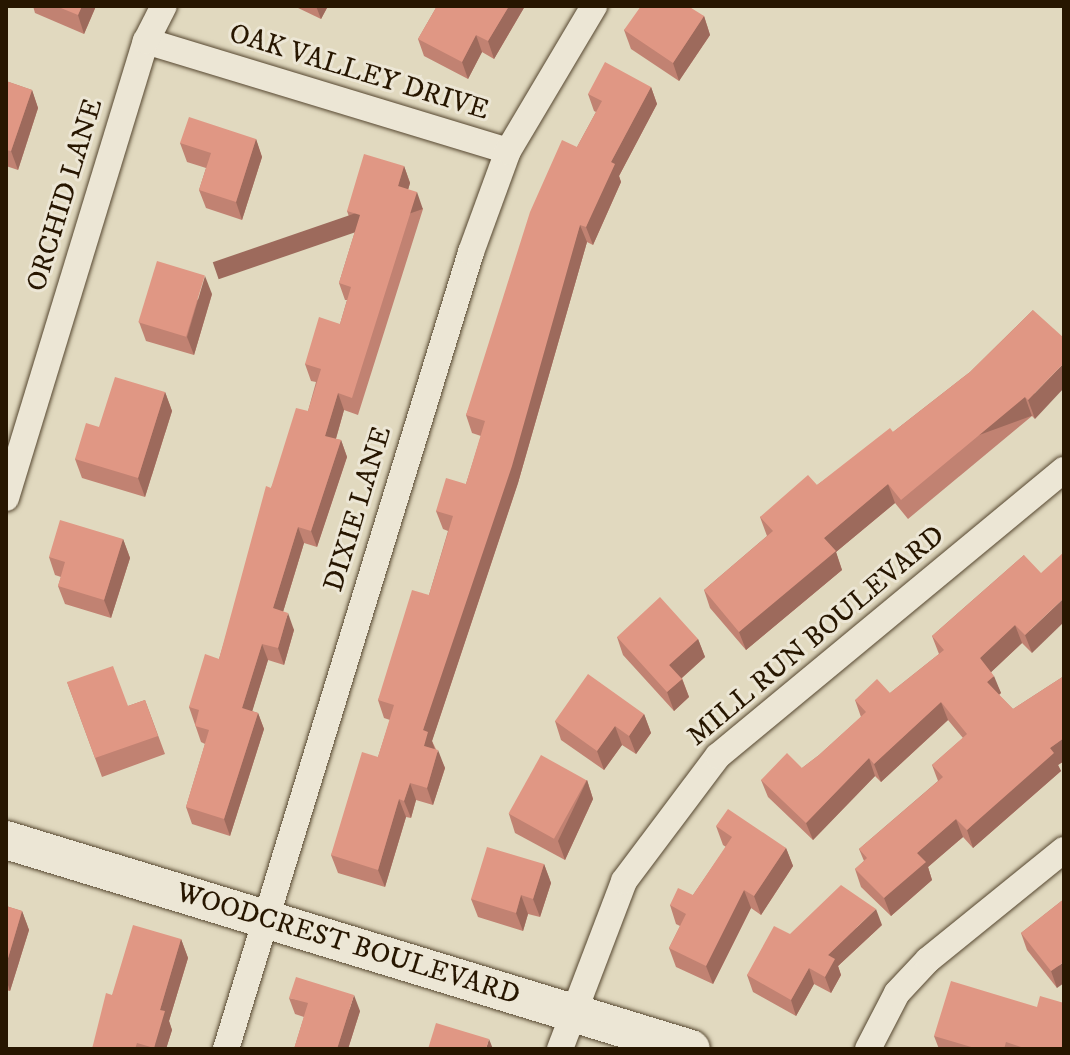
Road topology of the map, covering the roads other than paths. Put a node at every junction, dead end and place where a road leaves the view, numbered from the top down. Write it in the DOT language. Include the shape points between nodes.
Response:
graph roads {
  1 [pos="164,6"];
  2 [pos="594,6"];
  3 [pos="146,41"];
  4 [pos="508,151"];
  5 [pos="1064,470"];
  6 [pos="6,498"];
  7 [pos="6,840"];
  8 [pos="1064,850"];
  9 [pos="265,920"];
  10 [pos="571,1012"];
  11 [pos="226,1049"];
  12 [pos="560,1049"];
  13 [pos="691,1049"];
  14 [pos="868,1049"];
  1 -- 3 [label="street, ORCHID LANE"];
  2 -- 4 [label="street, DIXIE LANE"];
  3 -- 4 [label="street, OAK VALLEY DRIVE"];
  3 -- 6 [label="street, ORCHID LANE"];
  4 -- 9 [label="street, DIXIE LANE" via="471,252"];
  5 -- 10 [label="street, MILL RUN BOULEVARD" via="718,756 624,881"];
  7 -- 9 [label="street, WOODCREST BOULEVARD"];
  8 -- 14 [label="street" via="928,960 897,993"];
  9 -- 10 [label="street, WOODCREST BOULEVARD"];
  9 -- 11 [label="street, DIXIE LANE"];
  10 -- 12 [label="street, MILL RUN BOULEVARD"];
  10 -- 13 [label="street, WOODCREST BOULEVARD"];
}
